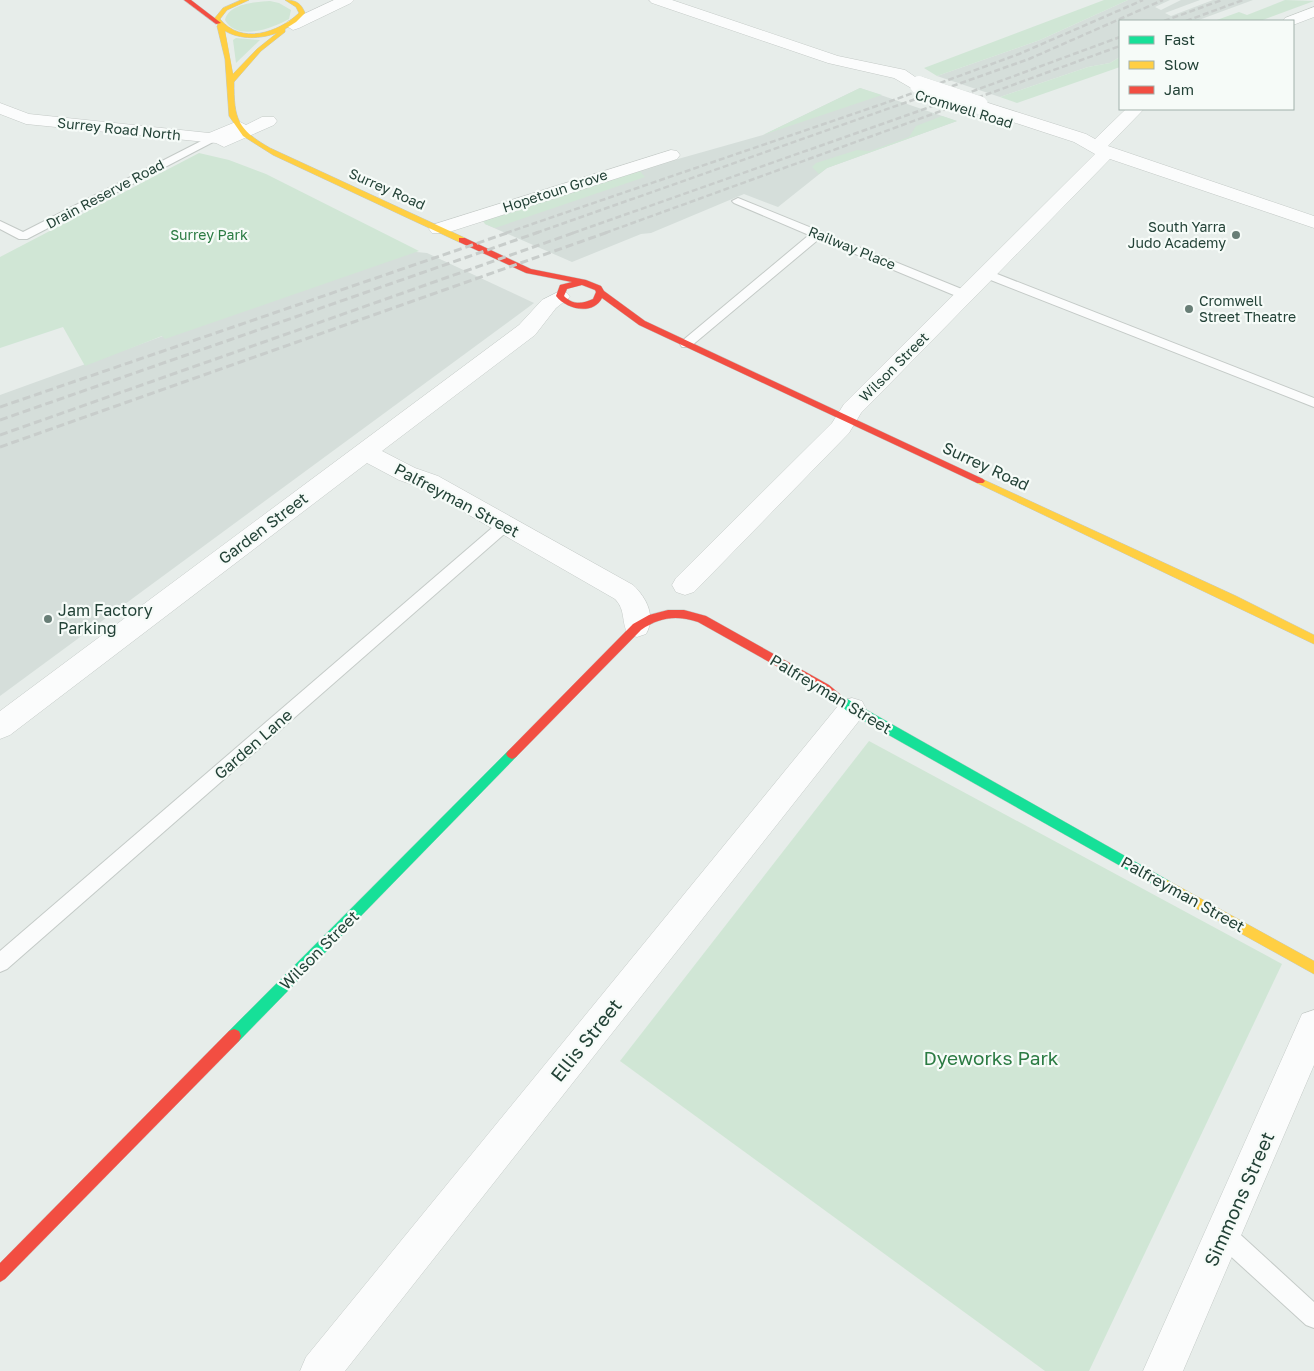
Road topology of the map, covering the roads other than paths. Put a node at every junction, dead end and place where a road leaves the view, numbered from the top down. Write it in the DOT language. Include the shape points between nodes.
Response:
graph roads {
  1 [pos="187,0"];
  2 [pos="246,0"];
  3 [pos="288,0"];
  4 [pos="346,0"];
  5 [pos="657,0"];
  6 [pos="1314,12"];
  7 [pos="1294,20"];
  8 [pos="219,25"];
  9 [pos="291,26"];
  10 [pos="230,82"];
  11 [pos="0,108"];
  12 [pos="1135,110"];
  13 [pos="268,121"];
  14 [pos="241,129"];
  15 [pos="205,145"];
  16 [pos="1102,150"];
  17 [pos="671,155"];
  18 [pos="738,201"];
  19 [pos="1314,222"];
  20 [pos="0,224"];
  21 [pos="439,229"];
  22 [pos="817,234"];
  23 [pos="529,270"];
  24 [pos="987,274"];
  25 [pos="583,282"];
  26 [pos="600,292"];
  27 [pos="965,295"];
  28 [pos="562,297"];
  29 [pos="642,323"];
  30 [pos="686,344"];
  31 [pos="1314,402"];
  32 [pos="847,419"];
  33 [pos="364,451"];
  34 [pos="505,525"];
  35 [pos="685,585"];
  36 [pos="637,627"];
  37 [pos="1314,640"];
  38 [pos="852,709"];
  39 [pos="0,727"];
  40 [pos="0,963"];
  41 [pos="1314,968"];
  42 [pos="1314,1026"];
  43 [pos="1223,1234"];
  44 [pos="0,1274"];
  45 [pos="1314,1317"];
  46 [pos="320,1371"];
  47 [pos="1163,1371"];
  1 -- 8 [label="street"];
  2 -- 8 [label="street" via="221,12"];
  3 -- 9 [label="street" via="302,10 301,17"];
  4 -- 9 [label="street"];
  5 -- 16 [label="street, Cromwell Road" via="834,60 863,74 1020,122 1040,137"];
  6 -- 7 [label="street"];
  8 -- 9 [label="street" via="229,32 254,35 273,33"];
  8 -- 10 [label="street" via="226,46"];
  9 -- 10 [label="street" via="266,44"];
  10 -- 14 [label="street" via="230,104"];
  11 -- 15 [label="street, Surrey Road North" via="26,119"];
  12 -- 16 [label="street, Wilson Street"];
  13 -- 14 [label="street"];
  14 -- 15 [label="street"];
  14 -- 21 [label="street, Surrey Road" via="291,161"];
  15 -- 20 [label="lane, Drain Reserve Road" via="23,237"];
  16 -- 19 [label="street, Cromwell Road"];
  16 -- 24 [label="street, Wilson Street"];
  17 -- 21 [label="street, Hopetoun Grove"];
  18 -- 22 [label="lane, Railway Place"];
  21 -- 23 [label="street, Surrey Road"];
  22 -- 27 [label="lane, Railway Place"];
  22 -- 30 [label="lane"];
  23 -- 25 [label="street, Surrey Road"];
  23 -- 28 [label="street, Surrey Road" via="536,281"];
  24 -- 27 [label="street, Wilson Street"];
  24 -- 31 [label="lane"];
  25 -- 26 [label="street, Surrey Road" via="595,285"];
  25 -- 28 [label="street" via="563,287"];
  26 -- 28 [label="street" via="594,303"];
  26 -- 29 [label="street, Surrey Road"];
  27 -- 32 [label="street, Wilson Street" via="852,409"];
  28 -- 29 [label="street, Surrey Road"];
  28 -- 33 [label="street, Garden Street" via="527,330"];
  29 -- 30 [label="street, Surrey Road"];
  30 -- 32 [label="street, Surrey Road"];
  32 -- 35 [label="street, Wilson Street"];
  32 -- 37 [label="street, Surrey Road"];
  33 -- 34 [label="street, Palfreyman Street" via="406,474 430,482"];
  33 -- 39 [label="street, Garden Street"];
  34 -- 36 [label="street, Palfreyman Street" via="632,598 638,612"];
  34 -- 40 [label="lane, Garden Lane"];
  36 -- 38 [label="street, Palfreyman Street" via="666,611 689,614 826,688"];
  36 -- 44 [label="street, Wilson Street"];
  38 -- 41 [label="street, Palfreyman Street"];
  38 -- 46 [label="street, Ellis Street"];
  42 -- 43 [label="street, Simmons Street"];
  43 -- 45 [label="lane"];
  43 -- 47 [label="street, Simmons Street"];
}
